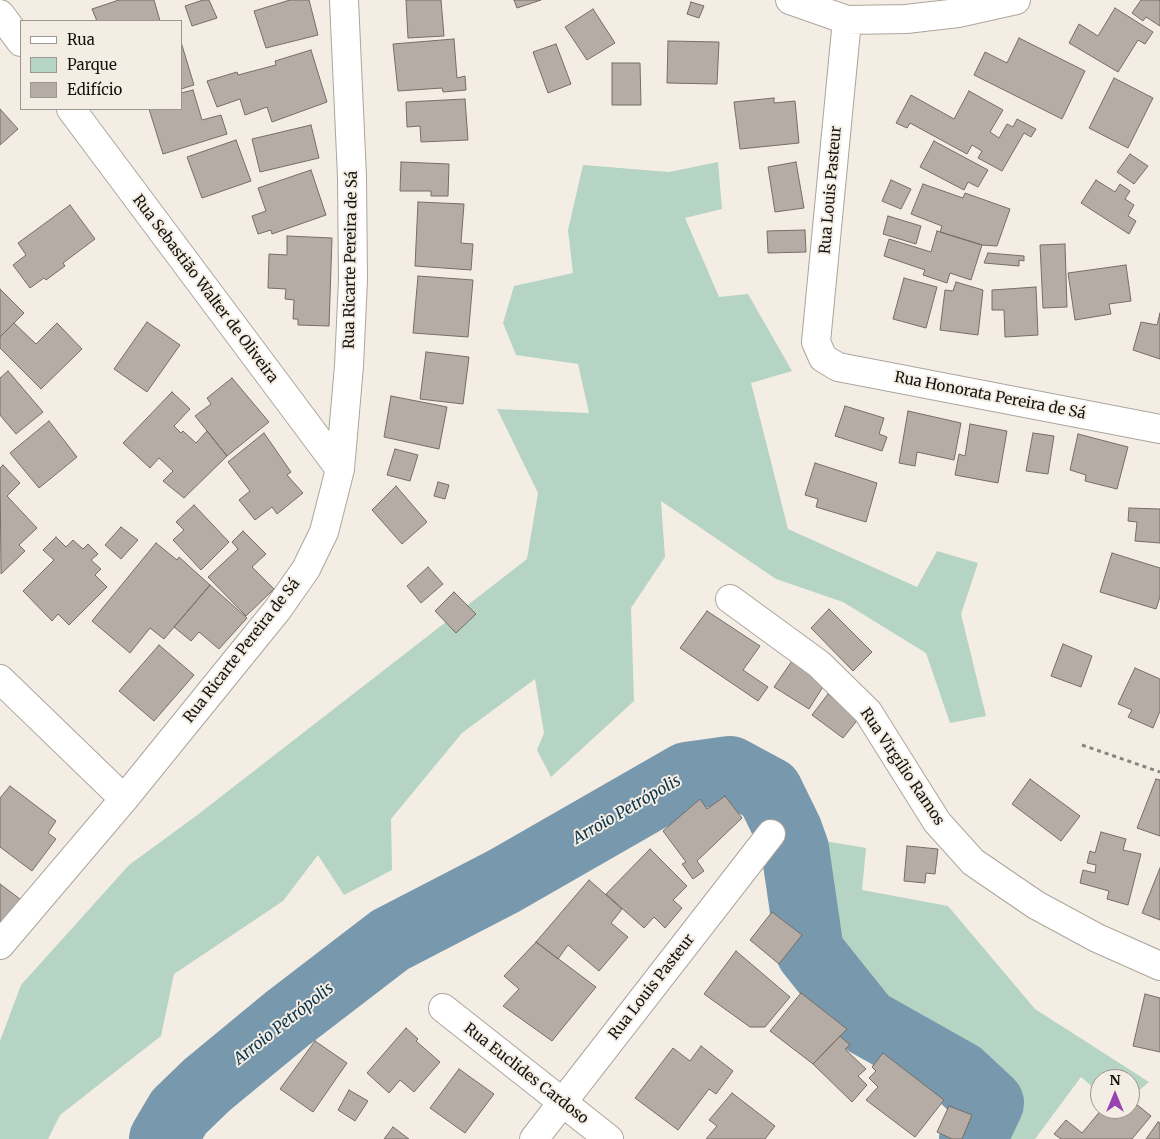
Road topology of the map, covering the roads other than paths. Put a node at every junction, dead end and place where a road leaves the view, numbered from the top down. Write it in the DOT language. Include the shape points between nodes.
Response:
graph roads {
  1 [pos="344,0"];
  2 [pos="790,0"];
  3 [pos="1016,0"];
  4 [pos="0,14"];
  5 [pos="847,20"];
  6 [pos="20,41"];
  7 [pos="72,110"];
  8 [pos="823,358"];
  9 [pos="1160,429"];
  10 [pos="340,469"];
  11 [pos="730,599"];
  12 [pos="0,679"];
  13 [pos="124,799"];
  14 [pos="771,834"];
  15 [pos="0,945"];
  16 [pos="1160,966"];
  17 [pos="443,1008"];
  18 [pos="562,1102"];
  19 [pos="534,1139"];
  20 [pos="609,1139"];
  1 -- 10 [label="street, Rua Ricarte Pereira de Sá" via="353,280"];
  2 -- 5 [label="street"];
  3 -- 5 [label="street" via="958,13"];
  4 -- 6 [label="street"];
  5 -- 8 [label="street, Rua Louis Pasteur" via="816,342"];
  7 -- 10 [label="street, Rua Sebastião Walter de Oliveira"];
  8 -- 9 [label="street, Rua Honorata Pereira de Sá" via="838,367"];
  10 -- 13 [label="street, Rua Ricarte Pereira de Sá" via="324,532 306,569 278,609"];
  11 -- 16 [label="street, Rua Virgílio Ramos" via="819,664 868,712 937,822 972,862 1036,905 1097,938"];
  12 -- 13 [label="street"];
  13 -- 15 [label="street, Rua Ricarte Pereira de Sá"];
  14 -- 18 [label="street, Rua Louis Pasteur"];
  17 -- 18 [label="street, Rua Euclides Cardoso"];
  18 -- 19 [label="street, Rua Louis Pasteur"];
  18 -- 20 [label="street, Rua Euclides Cardoso"];
}
